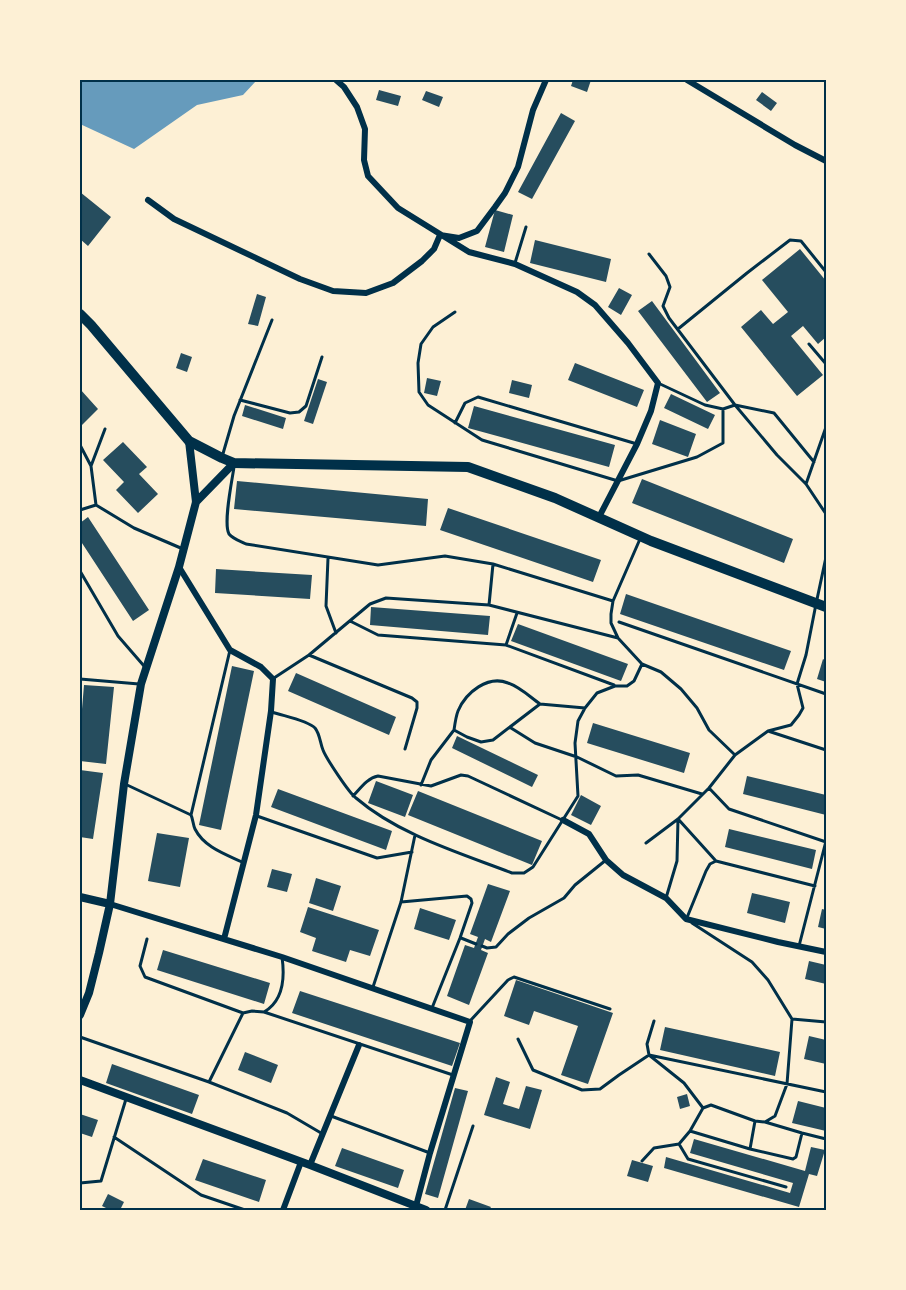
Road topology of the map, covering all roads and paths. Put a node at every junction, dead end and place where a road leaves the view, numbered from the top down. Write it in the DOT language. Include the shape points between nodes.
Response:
graph roads {
  1 [pos="336,80"];
  2 [pos="546,80"];
  3 [pos="687,80"];
  4 [pos="826,161"];
  5 [pos="148,200"];
  6 [pos="526,227"];
  7 [pos="440,236"];
  8 [pos="649,254"];
  9 [pos="515,264"];
  10 [pos="826,272"];
  11 [pos="455,312"];
  12 [pos="80,314"];
  13 [pos="272,320"];
  14 [pos="678,329"];
  15 [pos="809,344"];
  16 [pos="322,357"];
  17 [pos="826,364"];
  18 [pos="658,383"];
  19 [pos="240,400"];
  20 [pos="735,405"];
  21 [pos="723,409"];
  22 [pos="455,423"];
  23 [pos="826,427"];
  24 [pos="105,429"];
  25 [pos="189,441"];
  26 [pos="637,444"];
  27 [pos="80,445"];
  28 [pos="222,458"];
  29 [pos="814,462"];
  30 [pos="234,463"];
  31 [pos="91,466"];
  32 [pos="618,482"];
  33 [pos="806,484"];
  34 [pos="196,502"];
  35 [pos="96,505"];
  36 [pos="80,510"];
  37 [pos="826,514"];
  38 [pos="599,517"];
  39 [pos="641,537"];
  40 [pos="184,549"];
  41 [pos="826,556"];
  42 [pos="328,558"];
  43 [pos="493,564"];
  44 [pos="179,567"];
  45 [pos="80,571"];
  46 [pos="613,601"];
  47 [pos="489,605"];
  48 [pos="821,605"];
  49 [pos="518,612"];
  50 [pos="350,621"];
  51 [pos="619,622"];
  52 [pos="336,633"];
  53 [pos="618,638"];
  54 [pos="506,645"];
  55 [pos="230,650"];
  56 [pos="309,655"];
  57 [pos="642,664"];
  58 [pos="146,667"];
  59 [pos="273,679"];
  60 [pos="80,680"];
  61 [pos="141,684"];
  62 [pos="796,684"];
  63 [pos="615,686"];
  64 [pos="826,694"];
  65 [pos="540,705"];
  66 [pos="585,708"];
  67 [pos="271,711"];
  68 [pos="510,727"];
  69 [pos="454,729"];
  70 [pos="768,731"];
  71 [pos="405,749"];
  72 [pos="826,750"];
  73 [pos="735,755"];
  74 [pos="577,757"];
  75 [pos="124,784"];
  76 [pos="421,785"];
  77 [pos="709,788"];
  78 [pos="702,794"];
  79 [pos="353,796"];
  80 [pos="191,815"];
  81 [pos="256,815"];
  82 [pos="678,819"];
  83 [pos="563,820"];
  84 [pos="415,835"];
  85 [pos="826,841"];
  86 [pos="646,843"];
  87 [pos="412,852"];
  88 [pos="606,860"];
  89 [pos="716,861"];
  90 [pos="244,862"];
  91 [pos="814,886"];
  92 [pos="80,897"];
  93 [pos="666,898"];
  94 [pos="401,902"];
  95 [pos="110,904"];
  96 [pos="686,919"];
  97 [pos="460,938"];
  98 [pos="147,939"];
  99 [pos="224,939"];
  100 [pos="476,944"];
  101 [pos="482,946"];
  102 [pos="799,946"];
  103 [pos="826,952"];
  104 [pos="282,957"];
  105 [pos="372,989"];
  106 [pos="84,992"];
  107 [pos="432,1008"];
  108 [pos="609,1009"];
  109 [pos="264,1012"];
  110 [pos="243,1014"];
  111 [pos="80,1015"];
  112 [pos="792,1019"];
  113 [pos="654,1021"];
  114 [pos="470,1022"];
  115 [pos="826,1023"];
  116 [pos="80,1037"];
  117 [pos="518,1039"];
  118 [pos="359,1045"];
  119 [pos="649,1055"];
  120 [pos="453,1075"];
  121 [pos="80,1080"];
  122 [pos="209,1082"];
  123 [pos="787,1084"];
  124 [pos="826,1092"];
  125 [pos="126,1098"];
  126 [pos="702,1108"];
  127 [pos="331,1116"];
  128 [pos="755,1121"];
  129 [pos="765,1122"];
  130 [pos="473,1126"];
  131 [pos="690,1131"];
  132 [pos="802,1133"];
  133 [pos="323,1134"];
  134 [pos="114,1137"];
  135 [pos="826,1139"];
  136 [pos="679,1144"];
  137 [pos="750,1149"];
  138 [pos="430,1153"];
  139 [pos="642,1161"];
  140 [pos="306,1164"];
  141 [pos="80,1183"];
  142 [pos="786,1187"];
  143 [pos="416,1206"];
  144 [pos="245,1210"];
  145 [pos="283,1210"];
  146 [pos="426,1210"];
  147 [pos="446,1210"];
  1 -- 7 [label="street" via="357,107 365,129 368,176 398,208"];
  2 -- 7 [label="street" via="533,110 518,167 505,193 477,231 459,238"];
  3 -- 4 [label="street"];
  5 -- 7 [label="street" via="174,219 333,291 366,293 393,283 422,261"];
  6 -- 9 [label="lane"];
  7 -- 9 [label="street" via="469,252"];
  8 -- 14 [label="lane" via="666,276 670,287 663,306"];
  9 -- 18 [label="street" via="578,291 595,305"];
  10 -- 14 [label="lane" via="801,241 790,240"];
  11 -- 22 [label="lane" via="433,327 422,344 418,363 419,392 428,405"];
  12 -- 25 [label="main road"];
  13 -- 19 [label="lane"];
  14 -- 20 [label="lane"];
  15 -- 17 [label="lane"];
  16 -- 19 [label="lane" via="306,406 299,412"];
  18 -- 21 [label="lane"];
  18 -- 26 [label="street"];
  19 -- 28 [label="lane"];
  20 -- 21 [label="lane"];
  20 -- 29 [label="lane" via="774,413"];
  20 -- 33 [label="lane"];
  21 -- 32 [label="lane" via="723,443 697,457"];
  22 -- 26 [label="lane" via="465,403 478,397"];
  22 -- 32 [label="lane" via="482,440"];
  23 -- 29 [label="lane"];
  24 -- 31 [label="lane"];
  25 -- 28 [label="main road"];
  25 -- 34 [label="street"];
  26 -- 32 [label="street"];
  27 -- 31 [label="lane"];
  28 -- 30 [label="main road"];
  29 -- 33 [label="lane"];
  30 -- 34 [label="street"];
  30 -- 38 [label="main road" via="468,467"];
  30 -- 42 [label="lane" via="226,523 229,533 246,544"];
  31 -- 35 [label="lane"];
  32 -- 38 [label="street"];
  33 -- 37 [label="lane"];
  34 -- 40 [label="street"];
  35 -- 36 [label="lane"];
  35 -- 40 [label="lane" via="134,528"];
  38 -- 39 [label="main road"];
  39 -- 46 [label="lane"];
  39 -- 48 [label="main road"];
  40 -- 44 [label="street"];
  41 -- 48 [label="lane"];
  42 -- 43 [label="lane" via="378,566 445,556"];
  42 -- 52 [label="lane" via="326,606"];
  43 -- 46 [label="lane"];
  43 -- 47 [label="lane"];
  44 -- 55 [label="street"];
  44 -- 58 [label="street"];
  45 -- 58 [label="lane" via="118,636"];
  46 -- 53 [label="lane" via="611,623"];
  47 -- 49 [label="lane"];
  47 -- 50 [label="lane" via="386,598 370,604"];
  48 -- 62 [label="lane"];
  49 -- 53 [label="lane"];
  49 -- 54 [label="lane"];
  50 -- 52 [label="lane"];
  50 -- 54 [label="lane" via="378,635"];
  51 -- 62 [label="lane"];
  52 -- 56 [label="lane"];
  53 -- 57 [label="lane"];
  54 -- 63 [label="lane"];
  55 -- 59 [label="street" via="261,667"];
  55 -- 80 [label="lane"];
  56 -- 59 [label="lane"];
  56 -- 71 [label="lane" via="417,702"];
  57 -- 63 [label="lane" via="634,681 627,686"];
  57 -- 73 [label="lane" via="661,672 681,689 709,730"];
  58 -- 61 [label="street"];
  59 -- 67 [label="street"];
  60 -- 61 [label="lane"];
  61 -- 75 [label="street"];
  62 -- 64 [label="lane"];
  62 -- 70 [label="lane" via="803,708 799,716 790,725"];
  63 -- 66 [label="lane" via="597,693"];
  65 -- 66 [label="lane"];
  65 -- 68 [label="lane"];
  65 -- 69 [label="lane" via="519,688 506,682 492,682 479,686 466,698 457,712"];
  66 -- 74 [label="lane" via="578,721"];
  67 -- 79 [label="lane" via="314,727 323,751"];
  67 -- 81 [label="street"];
  68 -- 69 [label="lane" via="493,740 481,742"];
  68 -- 74 [label="lane" via="535,743"];
  69 -- 76 [label="lane" via="431,760"];
  70 -- 72 [label="lane"];
  70 -- 73 [label="lane"];
  73 -- 77 [label="lane"];
  74 -- 78 [label="lane" via="616,776 638,775"];
  74 -- 83 [label="lane" via="578,796"];
  75 -- 80 [label="lane"];
  75 -- 95 [label="street"];
  76 -- 79 [label="lane" via="378,776"];
  76 -- 83 [label="lane" via="468,776"];
  77 -- 78 [label="lane"];
  77 -- 85 [label="lane" via="729,809"];
  78 -- 82 [label="lane"];
  79 -- 84 [label="lane"];
  80 -- 90 [label="lane" via="205,842"];
  81 -- 87 [label="lane" via="377,858"];
  81 -- 90 [label="street"];
  82 -- 86 [label="lane"];
  82 -- 89 [label="lane"];
  82 -- 93 [label="lane" via="678,861"];
  83 -- 84 [label="lane" via="533,867 524,873 512,873"];
  83 -- 88 [label="street" via="589,834"];
  84 -- 87 [label="lane"];
  85 -- 91 [label="lane"];
  87 -- 94 [label="lane"];
  88 -- 93 [label="street" via="623,875"];
  88 -- 101 [label="lane" via="564,898 530,918 496,946"];
  89 -- 91 [label="lane"];
  89 -- 96 [label="lane" via="706,871"];
  90 -- 99 [label="street"];
  91 -- 102 [label="lane"];
  92 -- 95 [label="street"];
  93 -- 96 [label="street"];
  94 -- 97 [label="lane" via="467,896 472,903"];
  94 -- 105 [label="lane"];
  95 -- 99 [label="street"];
  95 -- 106 [label="street" via="99,953"];
  96 -- 102 [label="street"];
  96 -- 112 [label="lane" via="752,962"];
  97 -- 100 [label="lane"];
  97 -- 107 [label="lane"];
  98 -- 110 [label="lane" via="140,966 145,977"];
  99 -- 104 [label="street"];
  102 -- 103 [label="street"];
  104 -- 105 [label="street"];
  104 -- 109 [label="lane" via="283,984 274,1004"];
  105 -- 107 [label="street"];
  106 -- 111 [label="street"];
  107 -- 114 [label="street"];
  108 -- 114 [label="lane" via="514,977"];
  109 -- 110 [label="lane"];
  109 -- 118 [label="lane"];
  110 -- 122 [label="lane"];
  112 -- 115 [label="lane"];
  112 -- 123 [label="lane"];
  113 -- 119 [label="lane" via="647,1044"];
  114 -- 120 [label="street"];
  116 -- 122 [label="lane"];
  117 -- 119 [label="lane" via="533,1070 582,1090 600,1089"];
  118 -- 120 [label="lane"];
  118 -- 127 [label="street"];
  119 -- 123 [label="lane"];
  119 -- 126 [label="lane" via="684,1083"];
  120 -- 138 [label="street"];
  121 -- 125 [label="street"];
  122 -- 133 [label="lane" via="287,1113"];
  123 -- 124 [label="lane"];
  123 -- 129 [label="lane" via="775,1116"];
  125 -- 134 [label="lane"];
  125 -- 140 [label="street"];
  126 -- 128 [label="lane" via="711,1105"];
  126 -- 131 [label="lane"];
  127 -- 133 [label="street"];
  127 -- 138 [label="lane"];
  128 -- 129 [label="lane"];
  128 -- 137 [label="lane"];
  129 -- 132 [label="lane"];
  130 -- 147 [label="lane"];
  131 -- 136 [label="lane"];
  131 -- 137 [label="lane"];
  132 -- 135 [label="lane"];
  132 -- 137 [label="lane" via="793,1159"];
  133 -- 140 [label="street"];
  134 -- 141 [label="lane" via="101,1180"];
  134 -- 144 [label="lane" via="201,1194"];
  136 -- 139 [label="lane" via="654,1148"];
  136 -- 142 [label="lane" via="688,1159"];
  138 -- 143 [label="street"];
  140 -- 143 [label="street"];
  140 -- 145 [label="street"];
  143 -- 146 [label="street"];
}
